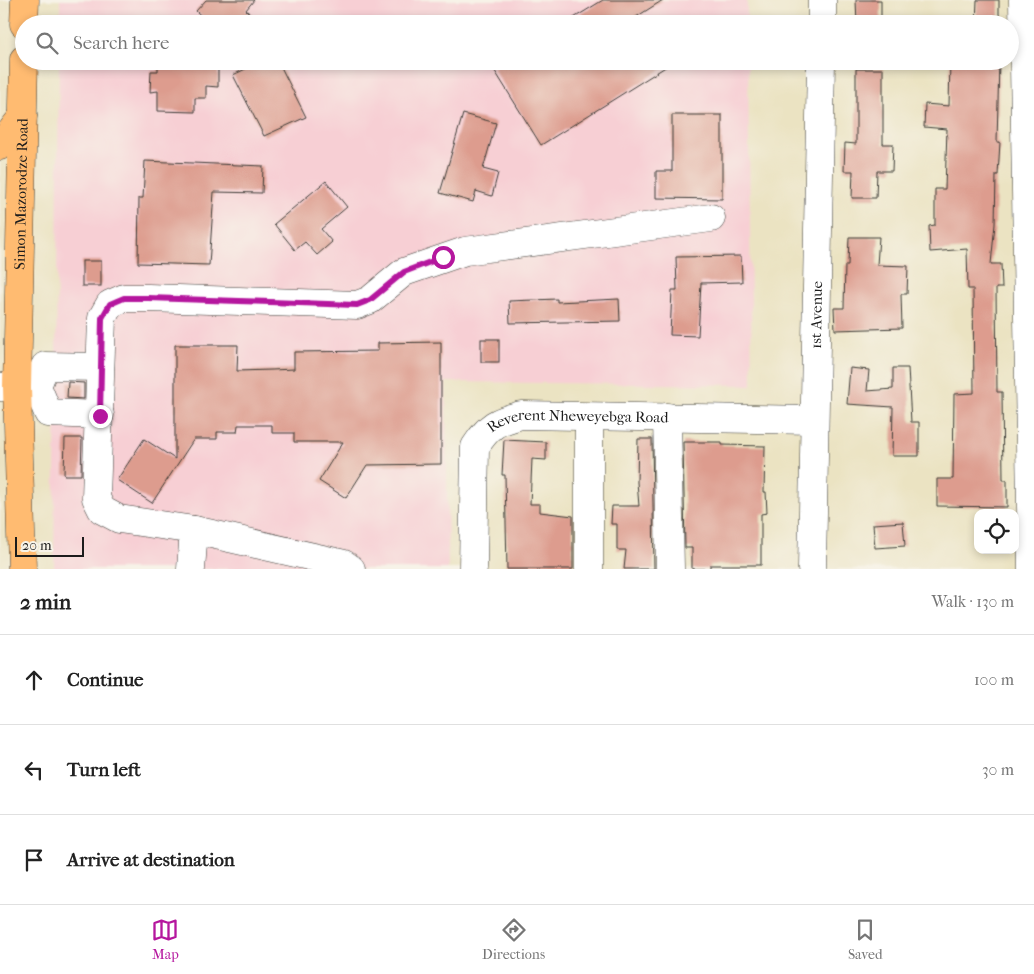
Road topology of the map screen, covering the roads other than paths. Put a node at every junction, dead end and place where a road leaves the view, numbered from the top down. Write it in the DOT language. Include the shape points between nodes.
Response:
graph roads {
  1 [pos="25,0"];
  2 [pos="822,0"];
  3 [pos="1023,0"];
  4 [pos="24,15"];
  5 [pos="822,15"];
  6 [pos="24,70"];
  7 [pos="821,70"];
  8 [pos="23,116"];
  9 [pos="0,146"];
  10 [pos="711,218"];
  11 [pos="100,367"];
  12 [pos="18,387"];
  13 [pos="100,416"];
  14 [pos="589,417"];
  15 [pos="667,417"];
  16 [pos="814,420"];
  17 [pos="194,530"];
  18 [pos="22,569"];
  19 [pos="191,569"];
  20 [pos="351,569"];
  21 [pos="473,569"];
  22 [pos="588,569"];
  23 [pos="670,569"];
  24 [pos="812,569"];
  25 [pos="1032,569"];
  1 -- 4 [label="highway"];
  2 -- 5 [label="street"];
  3 -- 25 [label="street"];
  6 -- 8 [label="highway, Simon Mazorodze Road"];
  7 -- 16 [label="street, 1st Avenue"];
  8 -- 9 [label="highway"];
  8 -- 12 [label="highway, Simon Mazorodze Road"];
  10 -- 11 [label="street" via="465,251 404,272 370,300 357,305 124,298 110,304 102,318"];
  11 -- 12 [label="street" via="45,366"];
  11 -- 13 [label="street"];
  12 -- 13 [label="street" via="48,413"];
  12 -- 18 [label="highway, Simon Mazorodze Road"];
  13 -- 17 [label="street" via="96,498 102,510 119,519"];
  14 -- 15 [label="street, Reverent Nheweyebga Road"];
  14 -- 21 [label="street, Reverent Nheweyebga Road" via="521,415 486,430 475,446"];
  14 -- 22 [label="street"];
  15 -- 16 [label="street, Reverent Nheweyebga Road"];
  15 -- 23 [label="street"];
  16 -- 24 [label="street, 1st Avenue"];
  17 -- 19 [label="street"];
  17 -- 20 [label="street" via="344,564"];
}
